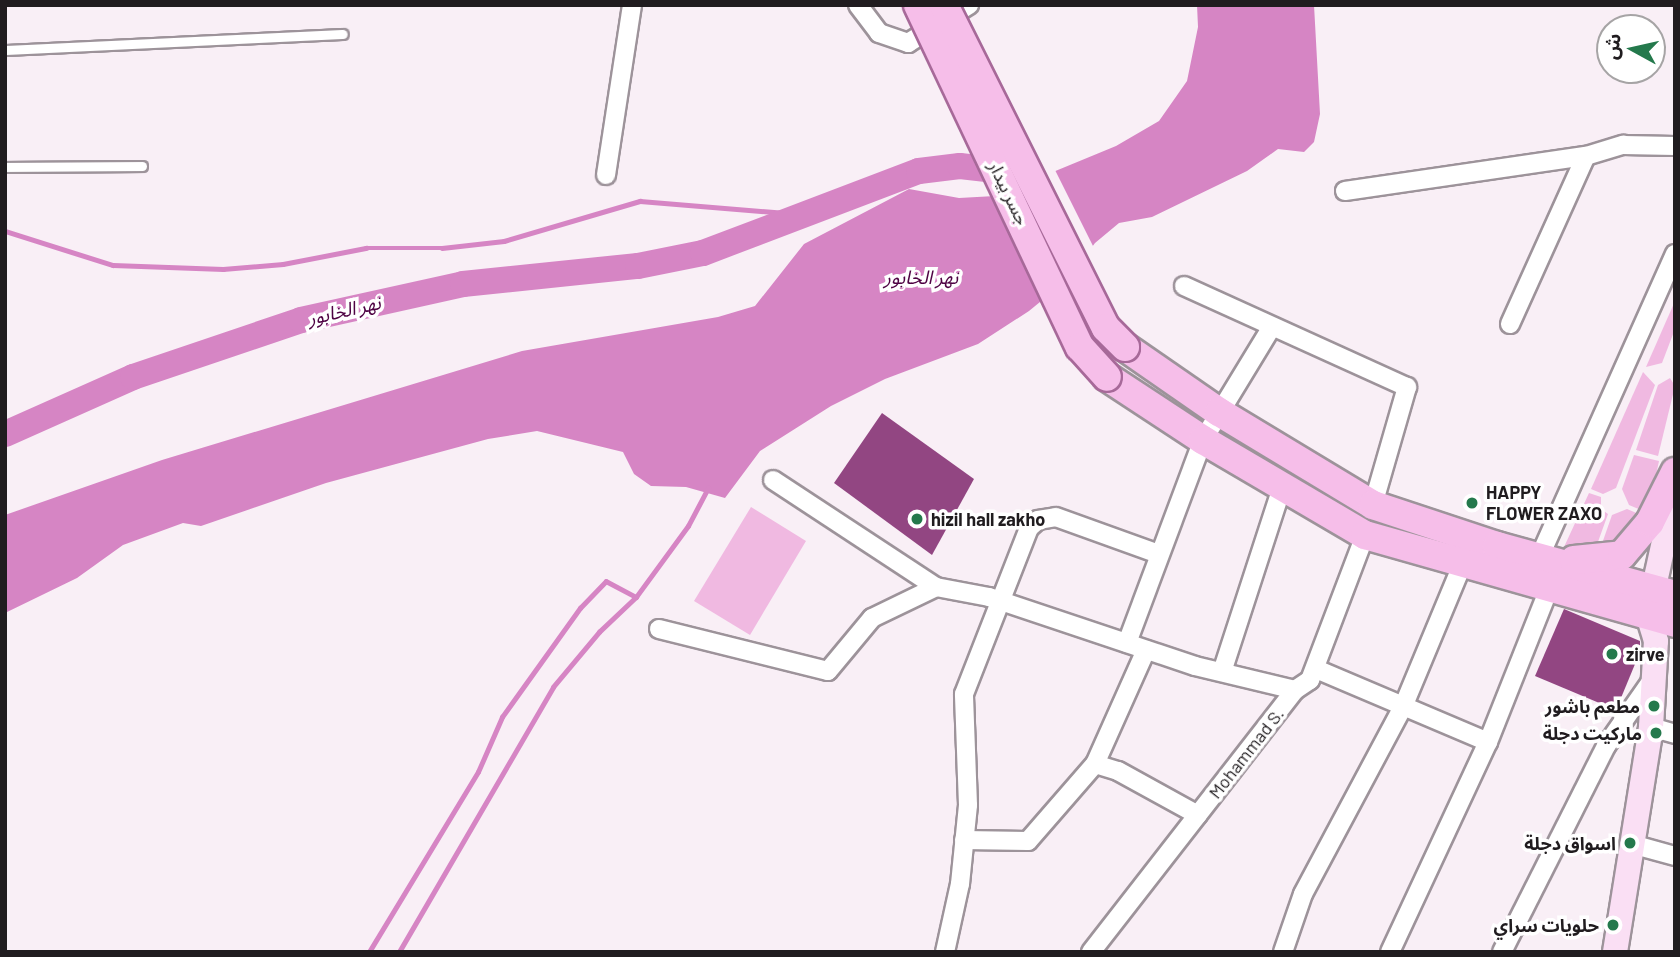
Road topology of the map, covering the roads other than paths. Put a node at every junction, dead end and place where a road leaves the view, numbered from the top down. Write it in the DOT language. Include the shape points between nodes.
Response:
graph roads {
  1 [pos="632,5"];
  2 [pos="858,5"];
  3 [pos="918,5"];
  4 [pos="944,5"];
  5 [pos="969,5"];
  6 [pos="342,34"];
  7 [pos="5,50"];
  8 [pos="1675,146"];
  9 [pos="1586,156"];
  10 [pos="142,166"];
  11 [pos="5,167"];
  12 [pos="607,175"];
  13 [pos="1345,191"];
  14 [pos="1675,254"];
  15 [pos="1184,286"];
  16 [pos="1510,324"];
  17 [pos="1271,328"];
  18 [pos="1219,412"];
  19 [pos="1203,440"];
  20 [pos="1675,472"];
  21 [pos="773,480"];
  22 [pos="1282,487"];
  23 [pos="1675,491"];
  24 [pos="1373,505"];
  25 [pos="1365,535"];
  26 [pos="1159,554"];
  27 [pos="1539,558"];
  28 [pos="1464,563"];
  29 [pos="1550,586"];
  30 [pos="936,587"];
  31 [pos="1003,601"];
  32 [pos="1665,615"];
  33 [pos="659,629"];
  34 [pos="1127,643"];
  35 [pos="1146,650"];
  36 [pos="1316,669"];
  37 [pos="1222,672"];
  38 [pos="1655,676"];
  39 [pos="1295,690"];
  40 [pos="1403,707"];
  41 [pos="1663,731"];
  42 [pos="1488,742"];
  43 [pos="1095,764"];
  44 [pos="1198,815"];
  45 [pos="964,840"];
  46 [pos="1635,845"];
  47 [pos="1675,856"];
  48 [pos="945,952"];
  49 [pos="1091,952"];
  50 [pos="1283,952"];
  51 [pos="1390,952"];
  52 [pos="1502,952"];
  53 [pos="1615,952"];
  1 -- 12 [label="street"];
  2 -- 5 [label="street" via="879,33 908,43"];
  3 -- 19 [label="main road, جسر بيدار, bridge" via="1080,347 1107,377"];
  4 -- 18 [label="main road, جسر بيدار, bridge" via="1106,328 1125,347"];
  6 -- 7 [label="lane"];
  8 -- 9 [label="street" via="1623,145"];
  9 -- 13 [label="street"];
  9 -- 16 [label="street"];
  10 -- 11 [label="lane"];
  14 -- 27 [label="street"];
  15 -- 17 [label="street"];
  17 -- 18 [label="street"];
  17 -- 24 [label="street" via="1407,387"];
  18 -- 19 [label="street"];
  18 -- 24 [label="main road, جسر بيدار"];
  19 -- 22 [label="main road, جسر بيدار"];
  19 -- 26 [label="street"];
  20 -- 27 [label="main road" via="1650,522 1622,555 1582,561"];
  21 -- 30 [label="street"];
  22 -- 25 [label="main road, جسر بيدار"];
  22 -- 37 [label="street"];
  23 -- 32 [label="main road"];
  24 -- 27 [label="main road, جسر بيدار"];
  25 -- 28 [label="main road, جسر بيدار"];
  25 -- 36 [label="street, Mohammad S."];
  26 -- 31 [label="street" via="1056,517 1038,520 1029,528"];
  26 -- 34 [label="street"];
  27 -- 32 [label="main road"];
  28 -- 29 [label="main road, جسر بيدار"];
  28 -- 40 [label="street"];
  29 -- 32 [label="main road, جسر بيدار"];
  29 -- 42 [label="street"];
  30 -- 31 [label="street"];
  30 -- 33 [label="street" via="872,618 828,671"];
  31 -- 34 [label="street"];
  31 -- 45 [label="street" via="964,694 968,805"];
  32 -- 38 [label="main road"];
  34 -- 35 [label="street"];
  35 -- 37 [label="street"];
  35 -- 43 [label="street"];
  36 -- 39 [label="street, Mohammad S." via="1310,680"];
  36 -- 40 [label="street"];
  37 -- 39 [label="street"];
  38 -- 41 [label="main road"];
  38 -- 52 [label="street" via="1606,746"];
  39 -- 44 [label="street, Mohammad S."];
  40 -- 42 [label="street"];
  40 -- 50 [label="street" via="1303,894"];
  41 -- 46 [label="main road"];
  42 -- 51 [label="street"];
  43 -- 44 [label="street"];
  43 -- 45 [label="street" via="1028,841"];
  44 -- 49 [label="street, Mohammad S."];
  45 -- 48 [label="street"];
  46 -- 47 [label="street"];
  46 -- 53 [label="main road"];
}
